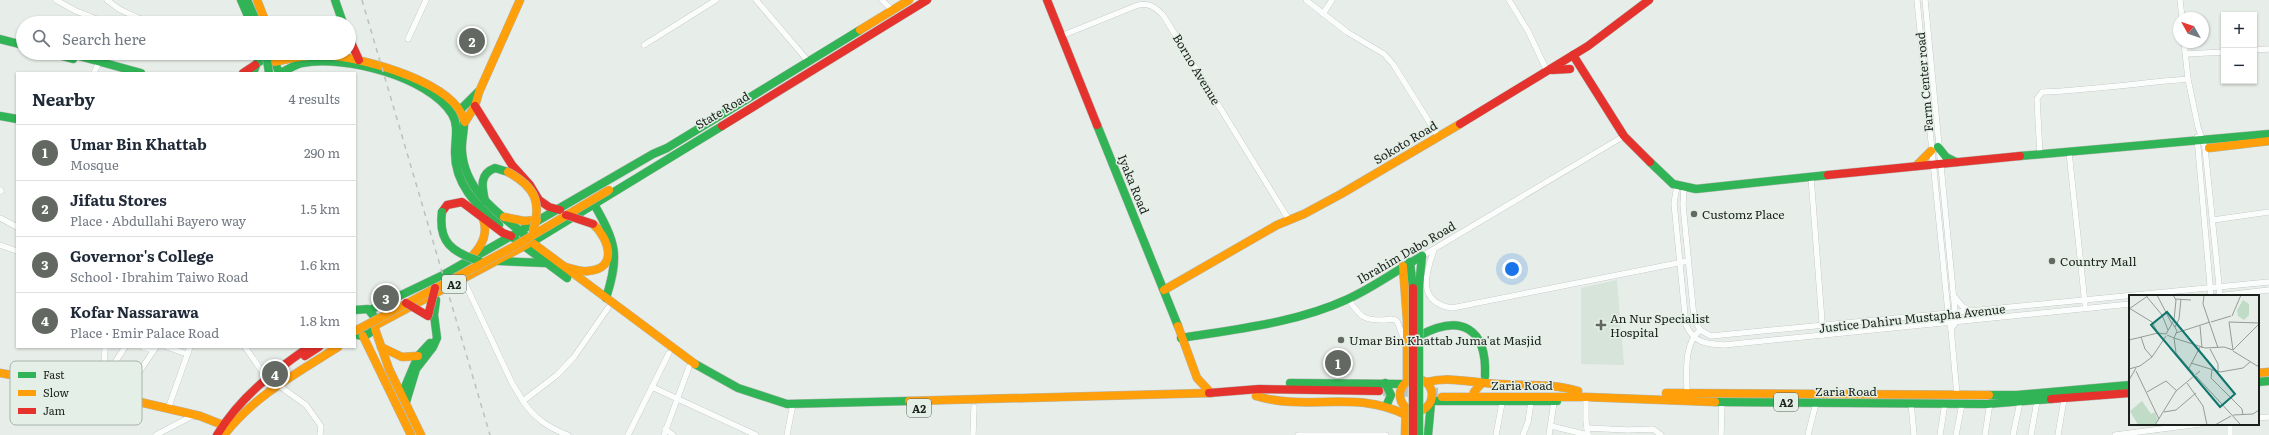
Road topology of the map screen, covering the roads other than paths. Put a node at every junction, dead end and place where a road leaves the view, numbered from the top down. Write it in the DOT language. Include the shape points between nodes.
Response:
graph roads {
  1 [pos="56,0"];
  2 [pos="107,0"];
  3 [pos="241,0"];
  4 [pos="247,0"];
  5 [pos="252,0"];
  6 [pos="258,0"];
  7 [pos="335,0"];
  8 [pos="426,0"];
  9 [pos="520,0"];
  10 [pos="716,0"];
  11 [pos="756,0"];
  12 [pos="882,0"];
  13 [pos="909,0"];
  14 [pos="927,0"];
  15 [pos="1047,0"];
  16 [pos="1306,0"];
  17 [pos="1332,0"];
  18 [pos="1509,0"];
  19 [pos="1649,0"];
  20 [pos="1917,0"];
  21 [pos="1925,0"];
  22 [pos="2180,0"];
  23 [pos="892,10"];
  24 [pos="2181,12"];
  25 [pos="1323,14"];
  26 [pos="89,16"];
  27 [pos="133,16"];
  28 [pos="248,16"];
  29 [pos="254,16"];
  30 [pos="258,16"];
  31 [pos="264,16"];
  32 [pos="341,16"];
  33 [pos="0,34"];
  34 [pos="1061,36"];
  35 [pos="0,39"];
  36 [pos="16,39"];
  37 [pos="408,39"];
  38 [pos="16,43"];
  39 [pos="644,45"];
  40 [pos="1588,46"];
  41 [pos="2185,48"];
  42 [pos="2269,49"];
  43 [pos="2257,50"];
  44 [pos="2221,52"];
  45 [pos="356,53"];
  46 [pos="1573,54"];
  47 [pos="2186,54"];
  48 [pos="356,59"];
  49 [pos="74,60"];
  50 [pos="82,60"];
  51 [pos="263,60"];
  52 [pos="263,60"];
  53 [pos="267,60"];
  54 [pos="274,60"];
  55 [pos="359,60"];
  56 [pos="808,61"];
  57 [pos="1580,66"];
  58 [pos="97,67"];
  59 [pos="255,67"];
  60 [pos="1570,69"];
  61 [pos="1549,70"];
  62 [pos="119,72"];
  63 [pos="134,72"];
  64 [pos="244,72"];
  65 [pos="264,72"];
  66 [pos="269,72"];
  67 [pos="280,72"];
  68 [pos="282,72"];
  69 [pos="390,72"];
  70 [pos="2188,79"];
  71 [pos="479,92"];
  72 [pos="475,106"];
  73 [pos="460,110"];
  74 [pos="0,116"];
  75 [pos="16,119"];
  76 [pos="465,122"];
  77 [pos="2269,134"];
  78 [pos="1438,136"];
  79 [pos="1624,136"];
  80 [pos="2200,141"];
  81 [pos="2269,141"];
  82 [pos="2209,148"];
  83 [pos="1934,149"];
  84 [pos="669,152"];
  85 [pos="2069,152"];
  86 [pos="2040,155"];
  87 [pos="1941,163"];
  88 [pos="1959,163"];
  89 [pos="1932,165"];
  90 [pos="1913,167"];
  91 [pos="1811,177"];
  92 [pos="1680,187"];
  93 [pos="608,188"];
  94 [pos="485,201"];
  95 [pos="594,204"];
  96 [pos="563,212"];
  97 [pos="2269,212"];
  98 [pos="504,217"];
  99 [pos="0,218"];
  100 [pos="483,218"];
  101 [pos="544,218"];
  102 [pos="1289,220"];
  103 [pos="2213,220"];
  104 [pos="16,225"];
  105 [pos="520,231"];
  106 [pos="533,231"];
  107 [pos="511,236"];
  108 [pos="532,242"];
  109 [pos="0,245"];
  110 [pos="523,247"];
  111 [pos="1434,250"];
  112 [pos="16,251"];
  113 [pos="1422,256"];
  114 [pos="469,260"];
  115 [pos="479,261"];
  116 [pos="497,261"];
  117 [pos="1688,261"];
  118 [pos="1679,262"];
  119 [pos="546,263"];
  120 [pos="1407,264"];
  121 [pos="563,267"];
  122 [pos="464,279"];
  123 [pos="2269,282"];
  124 [pos="2220,286"];
  125 [pos="1416,287"];
  126 [pos="2211,288"];
  127 [pos="438,290"];
  128 [pos="1164,290"];
  129 [pos="2269,290"];
  130 [pos="1953,295"];
  131 [pos="2143,295"];
  132 [pos="2212,295"];
  133 [pos="2220,295"];
  134 [pos="2129,296"];
  135 [pos="606,298"];
  136 [pos="1348,299"];
  137 [pos="356,300"];
  138 [pos="2085,301"];
  139 [pos="406,303"];
  140 [pos="2129,304"];
  141 [pos="608,308"];
  142 [pos="2085,308"];
  143 [pos="363,309"];
  144 [pos="1972,312"];
  145 [pos="1955,314"];
  146 [pos="1948,315"];
  147 [pos="428,316"];
  148 [pos="1949,322"];
  149 [pos="1956,322"];
  150 [pos="356,325"];
  151 [pos="1823,326"];
  152 [pos="376,327"];
  153 [pos="1952,329"];
  154 [pos="1700,330"];
  155 [pos="357,335"];
  156 [pos="1823,335"];
  157 [pos="1419,336"];
  158 [pos="1693,337"];
  159 [pos="1181,338"];
  160 [pos="1407,346"];
  161 [pos="381,347"];
  162 [pos="105,348"];
  163 [pos="123,348"];
  164 [pos="170,348"];
  165 [pos="190,348"];
  166 [pos="246,348"];
  167 [pos="336,348"];
  168 [pos="155,349"];
  169 [pos="316,349"];
  170 [pos="669,353"];
  171 [pos="187,354"];
  172 [pos="418,356"];
  173 [pos="105,361"];
  174 [pos="115,361"];
  175 [pos="689,367"];
  176 [pos="142,368"];
  177 [pos="2269,372"];
  178 [pos="0,373"];
  179 [pos="2259,373"];
  180 [pos="10,375"];
  181 [pos="1485,376"];
  182 [pos="266,377"];
  183 [pos="1197,378"];
  184 [pos="2269,381"];
  185 [pos="1426,382"];
  186 [pos="2259,382"];
  187 [pos="1385,383"];
  188 [pos="1405,383"];
  189 [pos="278,385"];
  190 [pos="1480,385"];
  191 [pos="2129,385"];
  192 [pos="652,387"];
  193 [pos="1578,391"];
  194 [pos="1258,392"];
  195 [pos="1474,392"];
  196 [pos="1211,393"];
  197 [pos="2129,393"];
  198 [pos="402,394"];
  199 [pos="1190,394"];
  200 [pos="1380,394"];
  201 [pos="1687,394"];
  202 [pos="1957,395"];
  203 [pos="1586,396"];
  204 [pos="1564,397"];
  205 [pos="677,399"];
  206 [pos="2064,399"];
  207 [pos="523,401"];
  208 [pos="2037,401"];
  209 [pos="406,402"];
  210 [pos="1431,402"];
  211 [pos="1531,402"];
  212 [pos="1554,402"];
  213 [pos="1722,402"];
  214 [pos="2020,402"];
  215 [pos="1502,403"];
  216 [pos="1816,403"];
  217 [pos="1911,403"];
  218 [pos="1990,403"];
  219 [pos="142,404"];
  220 [pos="1387,404"];
  221 [pos="1945,404"];
  222 [pos="1962,404"];
  223 [pos="974,407"];
  224 [pos="241,409"];
  225 [pos="792,409"];
  226 [pos="168,410"];
  227 [pos="1406,412"];
  228 [pos="194,415"];
  229 [pos="2269,417"];
  230 [pos="2259,418"];
  231 [pos="2192,425"];
  232 [pos="1551,426"];
  233 [pos="1587,428"];
  234 [pos="225,429"];
  235 [pos="664,432"];
  236 [pos="1638,432"];
  237 [pos="1615,433"];
  238 [pos="1658,434"];
  239 [pos="156,435"];
  240 [pos="217,435"];
  241 [pos="320,435"];
  242 [pos="411,435"];
  243 [pos="421,435"];
  244 [pos="568,435"];
  245 [pos="628,435"];
  246 [pos="674,435"];
  247 [pos="756,435"];
  248 [pos="787,435"];
  249 [pos="973,435"];
  250 [pos="1298,435"];
  251 [pos="1322,435"];
  252 [pos="1386,435"];
  253 [pos="1406,435"];
  254 [pos="1413,435"];
  255 [pos="1419,435"];
  256 [pos="1428,435"];
  257 [pos="1496,435"];
  258 [pos="1523,435"];
  259 [pos="1549,435"];
  260 [pos="1588,435"];
  261 [pos="1722,435"];
  262 [pos="1808,435"];
  263 [pos="1914,435"];
  264 [pos="1940,435"];
  265 [pos="1956,435"];
  266 [pos="1985,435"];
  267 [pos="2013,435"];
  268 [pos="2030,435"];
  269 [pos="2058,435"];
  270 [pos="2115,435"];
  1 -- 26 [label="street"];
  2 -- 27 [label="street" via="119,10"];
  3 -- 28 [label="main road"];
  4 -- 29 [label="main road"];
  5 -- 30 [label="main road"];
  6 -- 31 [label="main road"];
  7 -- 32 [label="main road"];
  8 -- 37 [label="street"];
  9 -- 71 [label="main road"];
  10 -- 39 [label="street"];
  11 -- 56 [label="street"];
  12 -- 23 [label="street"];
  13 -- 23 [label="main road, State Road"];
  14 -- 84 [label="main road, State Road"];
  15 -- 34 [label="main road, Iyaka Road"];
  16 -- 25 [label="street"];
  17 -- 25 [label="street"];
  18 -- 61 [label="street"];
  19 -- 40 [label="main road, Sokoto Road"];
  20 -- 83 [label="street, Farm Center road"];
  21 -- 83 [label="street"];
  22 -- 24 [label="street"];
  23 -- 56 [label="main road, State Road"];
  25 -- 78 [label="street" via="1384,54 1393,64"];
  33 -- 36 [label="main road"];
  34 -- 102 [label="street, Borno Avenue" via="1138,5 1146,3 1155,7 1163,15"];
  34 -- 128 [label="main road, Iyaka Road"];
  35 -- 38 [label="main road"];
  40 -- 46 [label="main road, Sokoto Road"];
  40 -- 57 [label="main road"];
  41 -- 47 [label="street"];
  42 -- 43 [label="street"];
  44 -- 47 [label="street"];
  45 -- 55 [label="main road"];
  46 -- 57 [label="main road"];
  46 -- 61 [label="main road, Sokoto Road"];
  47 -- 70 [label="street"];
  48 -- 55 [label="main road"];
  49 -- 58 [label="main road"];
  50 -- 58 [label="main road"];
  51 -- 59 [label="main road"];
  52 -- 65 [label="main road"];
  53 -- 66 [label="main road, bridge"];
  54 -- 67 [label="main road"];
  55 -- 69 [label="main road"];
  56 -- 84 [label="main road, State Road"];
  57 -- 79 [label="main road"];
  58 -- 62 [label="main road"];
  58 -- 63 [label="main road"];
  59 -- 64 [label="main road"];
  60 -- 61 [label="main road"];
  61 -- 78 [label="main road, Sokoto Road"];
  68 -- 69 [label="main road" via="296,65 317,62"];
  69 -- 73 [label="main road" via="429,86"];
  69 -- 107 [label="main road" via="429,93 447,108 455,122 456,166 461,183 482,210"];
  70 -- 80 [label="street"];
  70 -- 86 [label="street" via="2081,91 2042,92 2037,99"];
  71 -- 72 [label="main road"];
  71 -- 73 [label="main road"];
  72 -- 76 [label="main road"];
  72 -- 96 [label="main road" via="512,165 539,200"];
  73 -- 76 [label="main road"];
  74 -- 75 [label="main road"];
  76 -- 94 [label="main road" via="462,152 464,163 470,182"];
  77 -- 80 [label="main road"];
  78 -- 102 [label="main road, Sokoto Road" via="1340,194"];
  79 -- 92 [label="main road"];
  79 -- 111 [label="street, Ibrahim Dabo Road"];
  80 -- 85 [label="main road"];
  80 -- 103 [label="street"];
  80 -- 126 [label="street"];
  81 -- 82 [label="main road"];
  83 -- 87 [label="street"];
  83 -- 88 [label="main road" via="1949,160"];
  83 -- 89 [label="street, Farm Center road"];
  83 -- 90 [label="main road"];
  84 -- 93 [label="main road"];
  84 -- 95 [label="main road, State Road" via="655,167"];
  84 -- 96 [label="main road, State Road" via="653,154"];
  85 -- 86 [label="main road"];
  85 -- 138 [label="street"];
  86 -- 88 [label="main road"];
  87 -- 88 [label="main road"];
  87 -- 89 [label="main road"];
  87 -- 130 [label="street"];
  89 -- 90 [label="main road"];
  89 -- 146 [label="street, Farm Center road"];
  90 -- 91 [label="main road"];
  91 -- 92 [label="main road" via="1696,189"];
  91 -- 151 [label="street"];
  92 -- 117 [label="street"];
  92 -- 118 [label="street" via="1674,203"];
  93 -- 96 [label="main road, bridge"];
  93 -- 106 [label="main road"];
  94 -- 98 [label="main road"];
  94 -- 106 [label="main road, bridge" via="482,183 485,175 495,168 508,172 524,185 537,204"];
  95 -- 108 [label="main road, State Road"];
  95 -- 135 [label="main road" via="608,227 616,251"];
  96 -- 101 [label="main road, State Road"];
  96 -- 121 [label="main road, bridge" via="594,224 608,242 609,256 605,264 592,271"];
  96 -- 127 [label="main road, bridge" via="513,248"];
  97 -- 103 [label="street"];
  98 -- 101 [label="main road" via="524,221"];
  98 -- 105 [label="main road"];
  99 -- 104 [label="street"];
  100 -- 107 [label="main road"];
  100 -- 114 [label="main road" via="486,232 484,241"];
  100 -- 115 [label="main road, bridge" via="462,202 452,202 442,212 442,231 447,244 457,253"];
  101 -- 105 [label="main road, State Road"];
  102 -- 128 [label="main road, Sokoto Road"];
  103 -- 124 [label="street"];
  105 -- 107 [label="main road, A2"];
  105 -- 108 [label="main road, A2"];
  106 -- 115 [label="main road"];
  107 -- 110 [label="main road, A2"];
  107 -- 114 [label="main road, A2"];
  108 -- 110 [label="main road, A2"];
  108 -- 121 [label="main road, A2"];
  109 -- 112 [label="street"];
  110 -- 116 [label="main road, A2"];
  110 -- 119 [label="main road, A2"];
  111 -- 113 [label="street, Ibrahim Dabo Road"];
  111 -- 118 [label="street" via="1428,267 1426,288 1438,304 1452,308"];
  113 -- 120 [label="main road, Ibrahim Dabo Road"];
  113 -- 125 [label="main road"];
  114 -- 143 [label="main road, A2"];
  115 -- 150 [label="main road"];
  116 -- 119 [label="main road"];
  116 -- 122 [label="main road, A2"];
  117 -- 118 [label="street"];
  117 -- 154 [label="street" via="1694,318"];
  118 -- 158 [label="street" via="1686,324"];
  119 -- 141 [label="main road, A2"];
  120 -- 125 [label="main road"];
  120 -- 136 [label="main road, Ibrahim Dabo Road"];
  120 -- 160 [label="main road"];
  121 -- 135 [label="main road, A2"];
  122 -- 127 [label="main road, A2"];
  122 -- 207 [label="street" via="512,383"];
  123 -- 124 [label="street, Justice Dahiru Mustapha Avenue"];
  124 -- 126 [label="street, Justice Dahiru Mustapha Avenue"];
  124 -- 133 [label="street"];
  125 -- 157 [label="main road, bridge"];
  125 -- 254 [label="main road, bridge"];
  126 -- 131 [label="street, Justice Dahiru Mustapha Avenue"];
  126 -- 132 [label="street"];
  127 -- 139 [label="main road, bridge"];
  127 -- 147 [label="main road, bridge"];
  127 -- 152 [label="main road, A2"];
  127 -- 209 [label="main road" via="434,309 437,338 433,348 416,369"];
  128 -- 159 [label="main road, Iyaka Road"];
  129 -- 133 [label="street"];
  130 -- 144 [label="street"];
  130 -- 145 [label="street"];
  134 -- 138 [label="street, Justice Dahiru Mustapha Avenue"];
  135 -- 199 [label="main road, A2" via="719,380 751,395 787,404"];
  136 -- 159 [label="main road, Ibrahim Dabo Road" via="1304,315"];
  136 -- 160 [label="street" via="1362,317 1397,321"];
  137 -- 143 [label="main road"];
  138 -- 142 [label="street"];
  138 -- 144 [label="street, Justice Dahiru Mustapha Avenue"];
  139 -- 147 [label="main road, bridge"];
  139 -- 155 [label="main road, bridge"];
  140 -- 142 [label="street"];
  141 -- 170 [label="main road, A2"];
  141 -- 207 [label="street" via="574,357 557,375"];
  142 -- 149 [label="street"];
  143 -- 152 [label="main road" via="374,314"];
  144 -- 145 [label="street, Justice Dahiru Mustapha Avenue"];
  145 -- 146 [label="street, Justice Dahiru Mustapha Avenue"];
  145 -- 149 [label="street"];
  146 -- 148 [label="street, Farm Center road"];
  146 -- 151 [label="street, Justice Dahiru Mustapha Avenue"];
  147 -- 172 [label="main road" via="432,336 428,347"];
  148 -- 149 [label="street"];
  148 -- 153 [label="street, Farm Center road"];
  148 -- 156 [label="street"];
  149 -- 153 [label="street"];
  151 -- 154 [label="street, Justice Dahiru Mustapha Avenue" via="1711,336"];
  151 -- 156 [label="street"];
  152 -- 155 [label="main road, A2" via="370,334"];
  152 -- 161 [label="main road"];
  153 -- 202 [label="street, Farm Center road"];
  154 -- 158 [label="street"];
  155 -- 242 [label="main road"];
  156 -- 158 [label="street" via="1724,345 1701,342"];
  157 -- 181 [label="main road" via="1440,324 1466,327 1480,338 1487,352"];
  157 -- 255 [label="main road, bridge"];
  158 -- 201 [label="street" via="1688,360"];
  159 -- 183 [label="main road, Iyaka Road"];
  160 -- 188 [label="main road"];
  161 -- 172 [label="main road" via="402,357"];
  161 -- 198 [label="main road"];
  162 -- 173 [label="street"];
  163 -- 174 [label="street"];
  164 -- 171 [label="street"];
  165 -- 171 [label="street"];
  166 -- 182 [label="street"];
  167 -- 189 [label="main road"];
  168 -- 176 [label="street"];
  169 -- 182 [label="main road"];
  169 -- 224 [label="main road" via="274,377"];
  170 -- 175 [label="main road, A2"];
  170 -- 192 [label="street"];
  171 -- 226 [label="street"];
  172 -- 198 [label="main road"];
  175 -- 205 [label="street"];
  175 -- 225 [label="main road, A2" via="714,384 745,399 772,407"];
  177 -- 179 [label="main road"];
  178 -- 180 [label="main road"];
  182 -- 224 [label="main road" via="249,393"];
  183 -- 196 [label="main road"];
  183 -- 199 [label="main road"];
  184 -- 186 [label="main road"];
  185 -- 188 [label="main road" via="1415,378"];
  185 -- 193 [label="main road" via="1468,379 1498,384 1553,384"];
  185 -- 210 [label="main road" via="1432,393"];
  187 -- 188 [label="main road"];
  187 -- 194 [label="main road" via="1278,383"];
  187 -- 220 [label="main road" via="1391,394"];
  188 -- 227 [label="main road" via="1400,397"];
  189 -- 224 [label="main road"];
  189 -- 241 [label="street" via="308,407 321,426"];
  190 -- 195 [label="main road"];
  191 -- 202 [label="main road, Zaria Road / A2" via="2017,395"];
  192 -- 205 [label="street"];
  192 -- 245 [label="street"];
  193 -- 195 [label="main road, Zaria Road / A2"];
  193 -- 201 [label="main road, Zaria Road / A2"];
  194 -- 196 [label="main road, A2"];
  194 -- 200 [label="main road, A2"];
  194 -- 220 [label="main road" via="1271,400 1290,402 1367,401"];
  194 -- 223 [label="main road, A2" via="1205,400"];
  195 -- 204 [label="main road, Zaria Road / A2" via="1442,395"];
  196 -- 199 [label="main road, A2"];
  197 -- 206 [label="main road, Zaria Road / A2"];
  198 -- 209 [label="main road"];
  201 -- 202 [label="main road, Zaria Road / A2"];
  203 -- 204 [label="main road, Zaria Road / A2"];
  203 -- 213 [label="main road, Zaria Road / A2"];
  203 -- 233 [label="street"];
  204 -- 212 [label="main road"];
  205 -- 235 [label="street"];
  205 -- 247 [label="street"];
  206 -- 208 [label="main road, Zaria Road / A2"];
  206 -- 269 [label="street"];
  207 -- 244 [label="street" via="528,409 546,424"];
  208 -- 214 [label="main road, Zaria Road / A2"];
  208 -- 268 [label="street"];
  209 -- 243 [label="main road"];
  210 -- 215 [label="main road"];
  210 -- 227 [label="main road" via="1422,410"];
  210 -- 256 [label="main road"];
  211 -- 212 [label="main road"];
  211 -- 215 [label="main road"];
  211 -- 258 [label="street"];
  212 -- 232 [label="street"];
  213 -- 216 [label="main road, Zaria Road / A2"];
  213 -- 261 [label="street"];
  214 -- 218 [label="main road, Zaria Road / A2"];
  214 -- 267 [label="street"];
  215 -- 257 [label="street"];
  216 -- 217 [label="main road, Zaria Road / A2"];
  216 -- 262 [label="street"];
  217 -- 221 [label="main road, Zaria Road / A2"];
  217 -- 263 [label="street"];
  218 -- 222 [label="main road, Zaria Road / A2"];
  218 -- 266 [label="street"];
  219 -- 226 [label="main road"];
  220 -- 227 [label="main road"];
  221 -- 222 [label="main road, Zaria Road / A2"];
  221 -- 264 [label="street"];
  222 -- 265 [label="street"];
  223 -- 225 [label="main road, A2"];
  223 -- 249 [label="street"];
  224 -- 234 [label="main road"];
  225 -- 248 [label="street"];
  226 -- 228 [label="main road"];
  227 -- 253 [label="main road"];
  228 -- 234 [label="main road"];
  228 -- 239 [label="street"];
  229 -- 230 [label="street"];
  231 -- 270 [label="street"];
  232 -- 259 [label="street"];
  232 -- 260 [label="street"];
  233 -- 237 [label="street"];
  233 -- 260 [label="street"];
  234 -- 240 [label="main road"];
  235 -- 246 [label="street"];
  236 -- 237 [label="street"];
  236 -- 238 [label="street" via="1653,429"];
  250 -- 251 [label="street"];
  251 -- 252 [label="street"];
}
